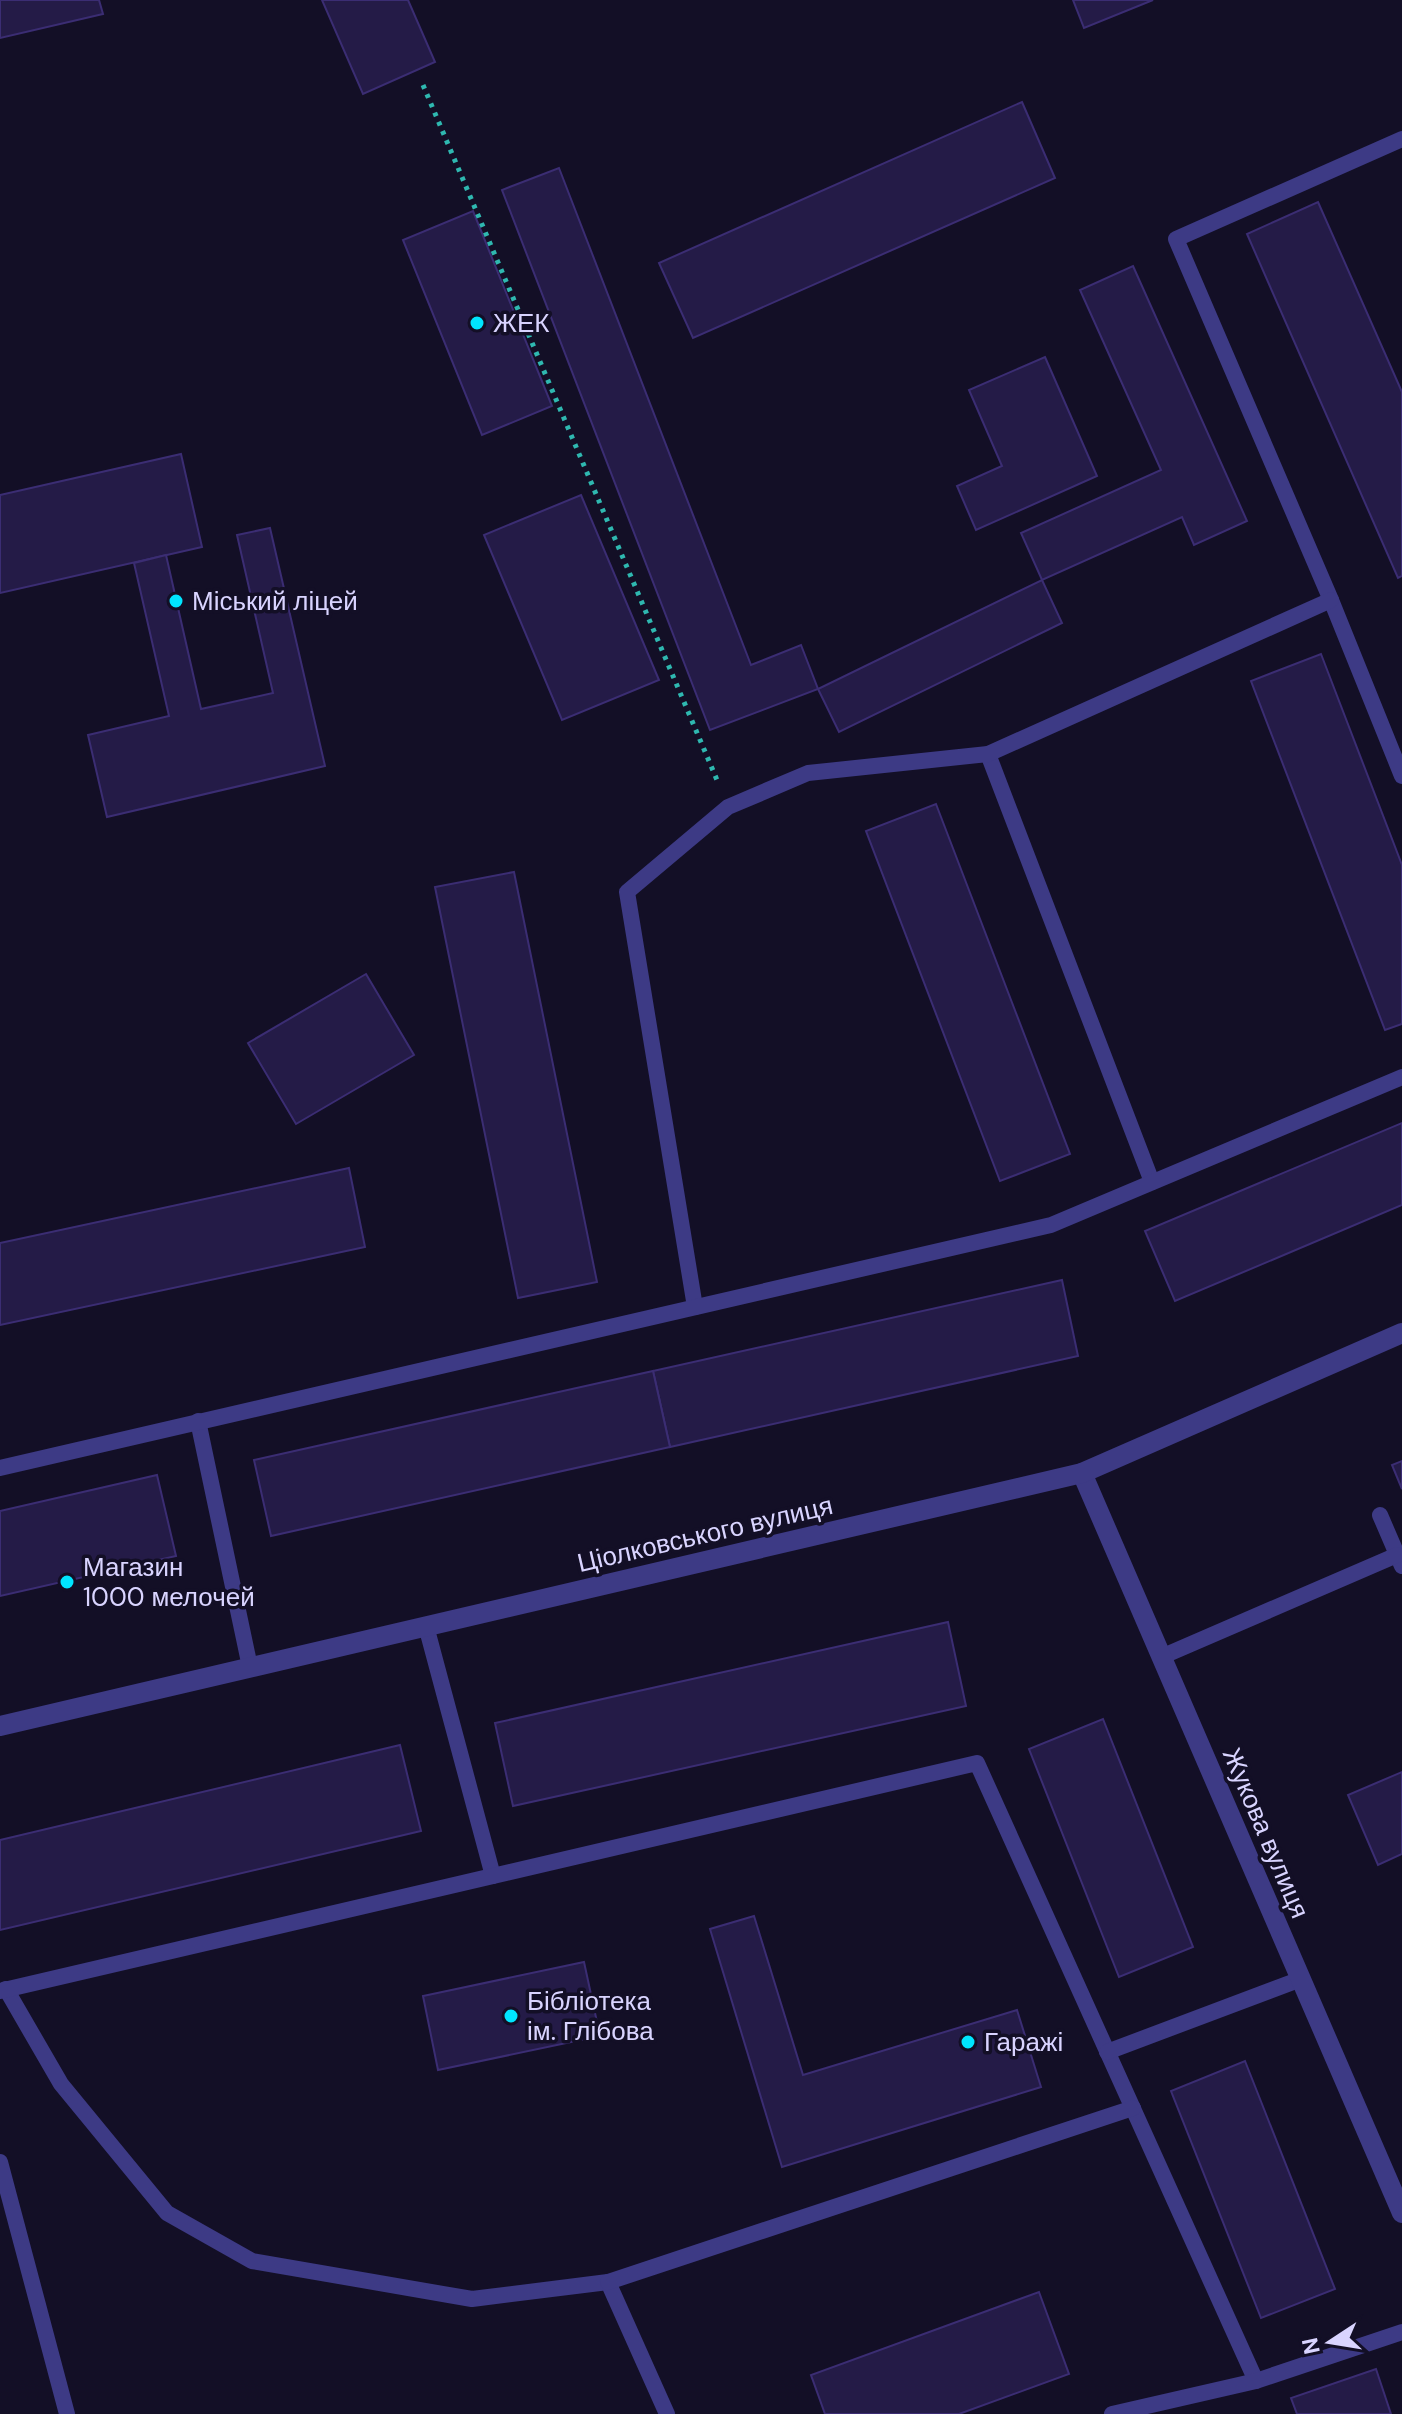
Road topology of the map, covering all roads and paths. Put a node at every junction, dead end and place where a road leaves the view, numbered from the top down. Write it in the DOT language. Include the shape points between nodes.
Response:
graph roads {
  1 [pos="423,85"];
  2 [pos="1402,139"];
  3 [pos="1331,600"];
  4 [pos="988,754"];
  5 [pos="1402,776"];
  6 [pos="728,807"];
  7 [pos="1402,1077"];
  8 [pos="1152,1182"];
  9 [pos="695,1307"];
  10 [pos="1402,1333"];
  11 [pos="198,1421"];
  12 [pos="0,1468"];
  13 [pos="1082,1473"];
  14 [pos="1380,1515"];
  15 [pos="1400,1561"];
  16 [pos="426,1626"];
  17 [pos="1161,1657"];
  18 [pos="250,1667"];
  19 [pos="0,1726"];
  20 [pos="493,1876"];
  21 [pos="1301,1979"];
  22 [pos="3,1990"];
  23 [pos="1107,2052"];
  24 [pos="1133,2108"];
  25 [pos="0,2162"];
  26 [pos="1395,2178"];
  27 [pos="1402,2213"];
  28 [pos="608,2282"];
  29 [pos="1402,2332"];
  30 [pos="1256,2381"];
  31 [pos="67,2414"];
  32 [pos="667,2414"];
  33 [pos="1112,2414"];
  1 -- 6 [label="path"];
  2 -- 3 [label="lane" via="1176,239"];
  3 -- 4 [label="lane"];
  3 -- 5 [label="lane"];
  4 -- 6 [label="lane" via="808,773"];
  4 -- 8 [label="lane"];
  6 -- 9 [label="lane" via="627,892"];
  7 -- 8 [label="lane"];
  8 -- 9 [label="lane" via="1051,1225"];
  9 -- 11 [label="lane"];
  10 -- 13 [label="street, Ціолковського вулиця"];
  11 -- 12 [label="lane"];
  11 -- 18 [label="lane"];
  13 -- 16 [label="street, Ціолковського вулиця"];
  13 -- 17 [label="street, Жукова вулиця"];
  14 -- 15 [label="lane"];
  15 -- 17 [label="lane"];
  16 -- 18 [label="street, Ціолковського вулиця"];
  16 -- 20 [label="lane"];
  17 -- 21 [label="street, Жукова вулиця"];
  18 -- 19 [label="street, Ціолковського вулиця"];
  20 -- 22 [label="lane"];
  20 -- 23 [label="lane" via="977,1763"];
  21 -- 23 [label="lane"];
  21 -- 26 [label="street, Жукова вулиця"];
  22 -- 28 [label="lane" via="61,2084 167,2213 252,2261 472,2299"];
  23 -- 24 [label="lane"];
  24 -- 28 [label="lane"];
  24 -- 30 [label="lane"];
  25 -- 31 [label="lane"];
  26 -- 27 [label="street, Жукова вулиця"];
  28 -- 32 [label="lane"];
  29 -- 30 [label="lane"];
  30 -- 33 [label="lane"];
}
